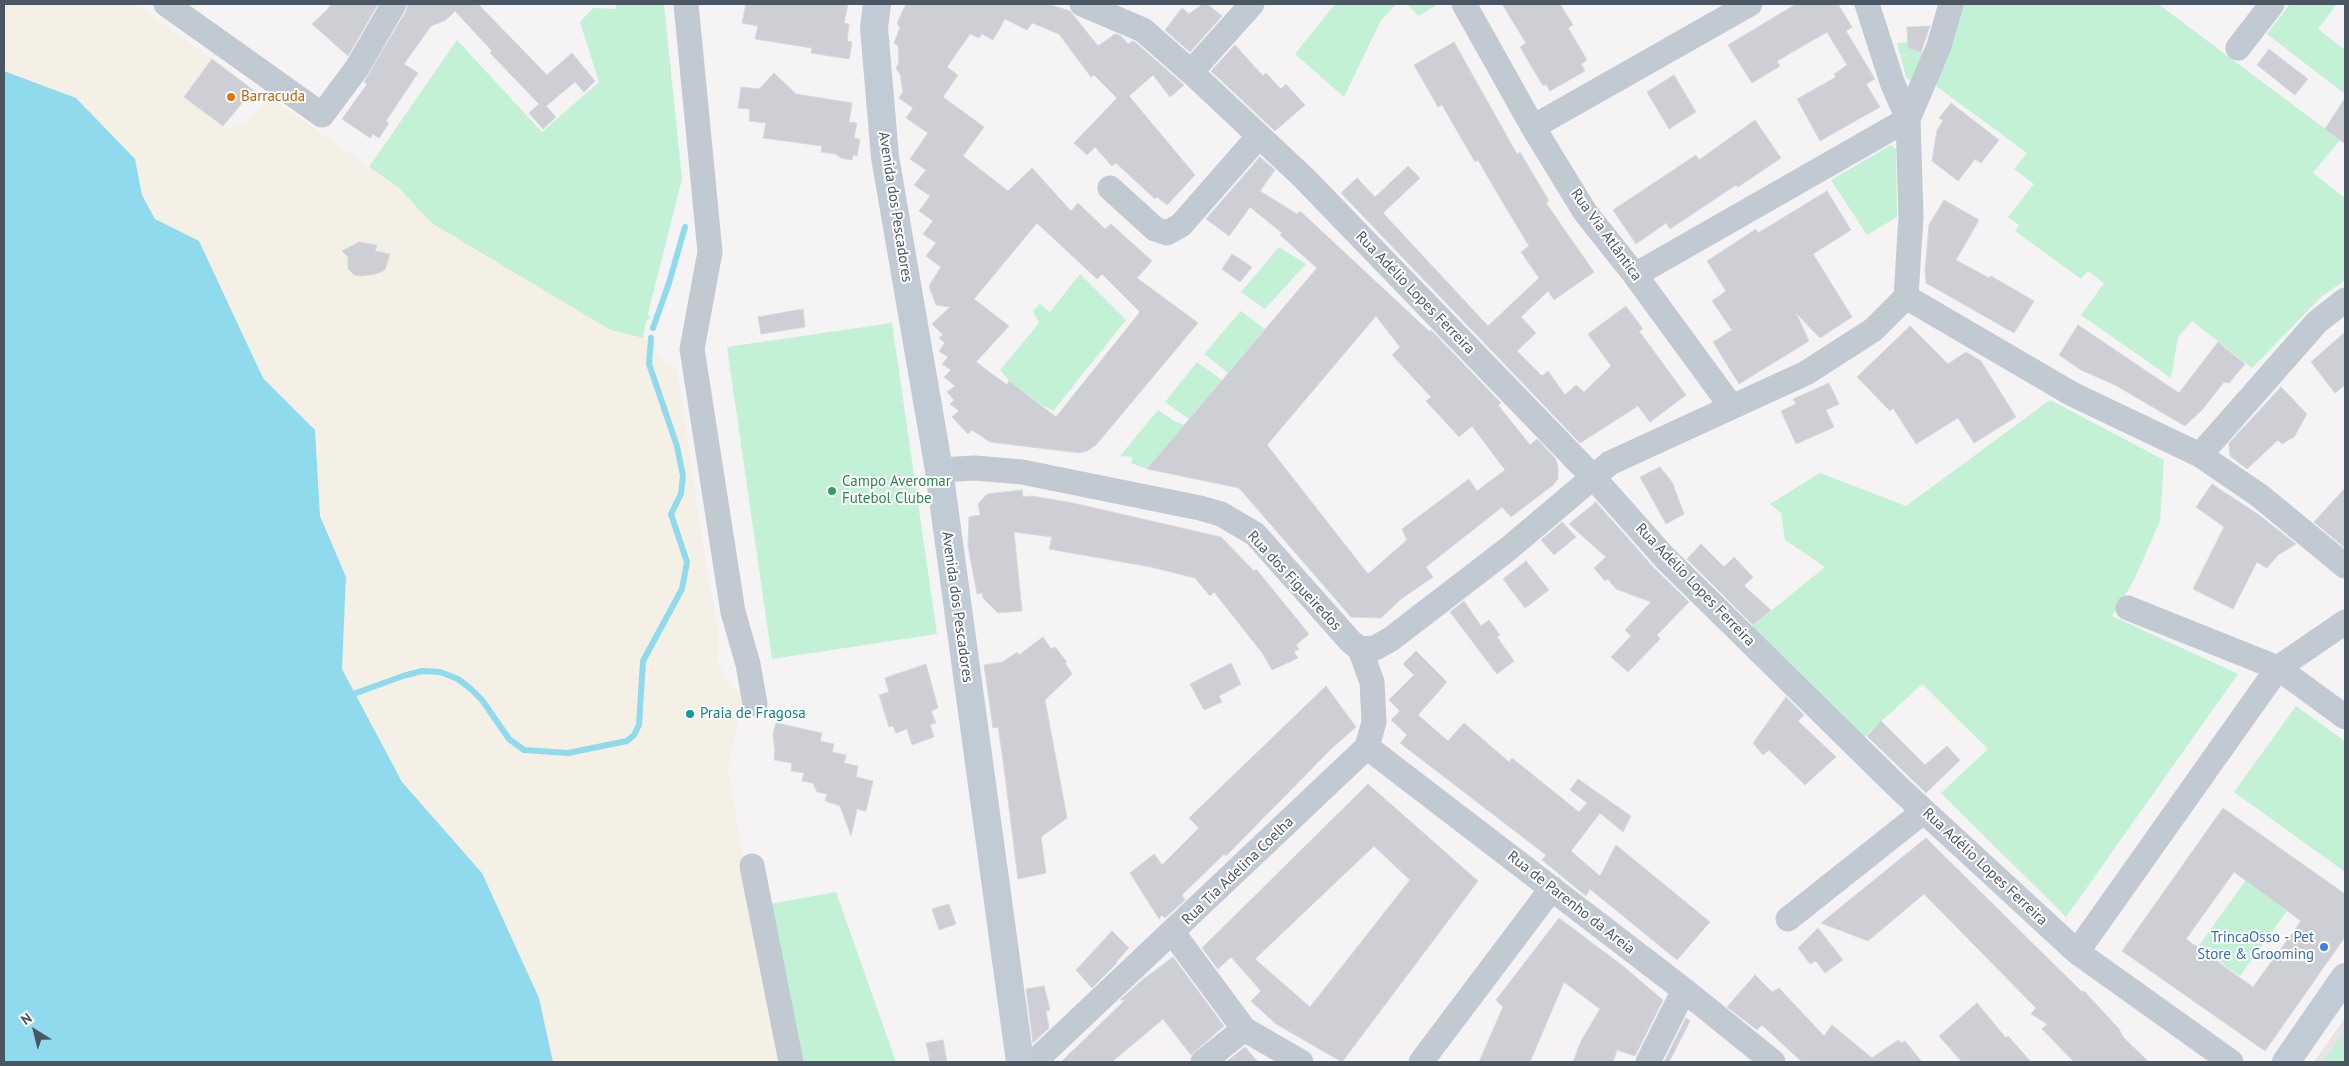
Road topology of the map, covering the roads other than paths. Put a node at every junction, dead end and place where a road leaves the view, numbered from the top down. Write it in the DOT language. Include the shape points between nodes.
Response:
graph roads {
  1 [pos="166,4"];
  2 [pos="394,4"];
  3 [pos="686,4"];
  4 [pos="877,4"];
  5 [pos="1082,4"];
  6 [pos="1252,4"];
  7 [pos="1464,4"];
  8 [pos="1750,4"];
  9 [pos="1867,4"];
  10 [pos="1951,4"];
  11 [pos="2272,4"];
  12 [pos="2238,48"];
  13 [pos="1191,72"];
  14 [pos="1908,119"];
  15 [pos="1533,127"];
  16 [pos="1259,136"];
  17 [pos="1110,188"];
  18 [pos="1635,275"];
  19 [pos="1906,296"];
  20 [pos="2345,300"];
  21 [pos="1731,406"];
  22 [pos="2200,455"];
  23 [pos="939,470"];
  24 [pos="1593,477"];
  25 [pos="2345,566"];
  26 [pos="2128,608"];
  27 [pos="2345,622"];
  28 [pos="1360,649"];
  29 [pos="2278,668"];
  30 [pos="755,704"];
  31 [pos="2345,718"];
  32 [pos="1367,747"];
  33 [pos="1924,811"];
  34 [pos="752,866"];
  35 [pos="1552,888"];
  36 [pos="1788,919"];
  37 [pos="1173,933"];
  38 [pos="2077,952"];
  39 [pos="2345,977"];
  40 [pos="1684,990"];
  41 [pos="1244,1029"];
  42 [pos="791,1062"];
  43 [pos="1020,1062"];
  44 [pos="1034,1062"];
  45 [pos="1204,1062"];
  46 [pos="1301,1062"];
  47 [pos="1421,1062"];
  48 [pos="1648,1062"];
  49 [pos="1773,1062"];
  50 [pos="2231,1062"];
  51 [pos="2286,1062"];
  1 -- 2 [label="street" via="322,115 357,68"];
  3 -- 30 [label="street" via="710,252 692,349 733,612"];
  4 -- 23 [label="street, Avenida dos Pescadores" via="874,28 885,157"];
  5 -- 13 [label="street, Rua Adélio Lopes Ferreira" via="1143,30"];
  6 -- 13 [label="street"];
  7 -- 15 [label="street, Rua Via Atlântica"];
  8 -- 15 [label="street"];
  9 -- 14 [label="street" via="1892,82"];
  10 -- 14 [label="street" via="1938,46"];
  11 -- 12 [label="street"];
  13 -- 16 [label="street, Rua Adélio Lopes Ferreira"];
  14 -- 18 [label="street"];
  14 -- 19 [label="street" via="1911,216"];
  15 -- 18 [label="street, Rua Via Atlântica" via="1585,212"];
  16 -- 17 [label="street" via="1181,225 1167,232 1155,229"];
  16 -- 24 [label="street, Rua Adélio Lopes Ferreira" via="1304,178"];
  18 -- 21 [label="street, Rua Via Atlântica"];
  19 -- 21 [label="street" via="1873,330 1806,373"];
  19 -- 22 [label="street" via="2072,394"];
  20 -- 22 [label="street" via="2316,322"];
  21 -- 24 [label="street" via="1610,464"];
  22 -- 25 [label="street" via="2260,496"];
  23 -- 28 [label="street, Rua dos Figueiredos" via="975,468 1022,472 1221,514 1255,534 1350,642"];
  23 -- 43 [label="street, Avenida dos Pescadores"];
  24 -- 28 [label="street" via="1508,549 1390,639 1375,648"];
  24 -- 33 [label="street, Rua Adélio Lopes Ferreira" via="1666,558"];
  26 -- 29 [label="street"];
  27 -- 29 [label="street"];
  28 -- 32 [label="street" via="1372,682 1374,722"];
  29 -- 31 [label="street"];
  29 -- 38 [label="street"];
  32 -- 35 [label="street, Rua de Parenho da Areia"];
  32 -- 37 [label="street, Rua Tia Adelina Coelha"];
  33 -- 36 [label="street"];
  33 -- 38 [label="street, Rua Adélio Lopes Ferreira"];
  34 -- 42 [label="street"];
  35 -- 40 [label="street, Rua de Parenho da Areia"];
  35 -- 47 [label="street"];
  37 -- 41 [label="street"];
  37 -- 44 [label="street, Rua Tia Adelina Coelha"];
  38 -- 50 [label="street, Rua Adélio Lopes Ferreira"];
  39 -- 51 [label="street"];
  40 -- 48 [label="street"];
  40 -- 49 [label="street, Rua de Parenho da Areia"];
  41 -- 45 [label="street"];
  41 -- 46 [label="street"];
}
